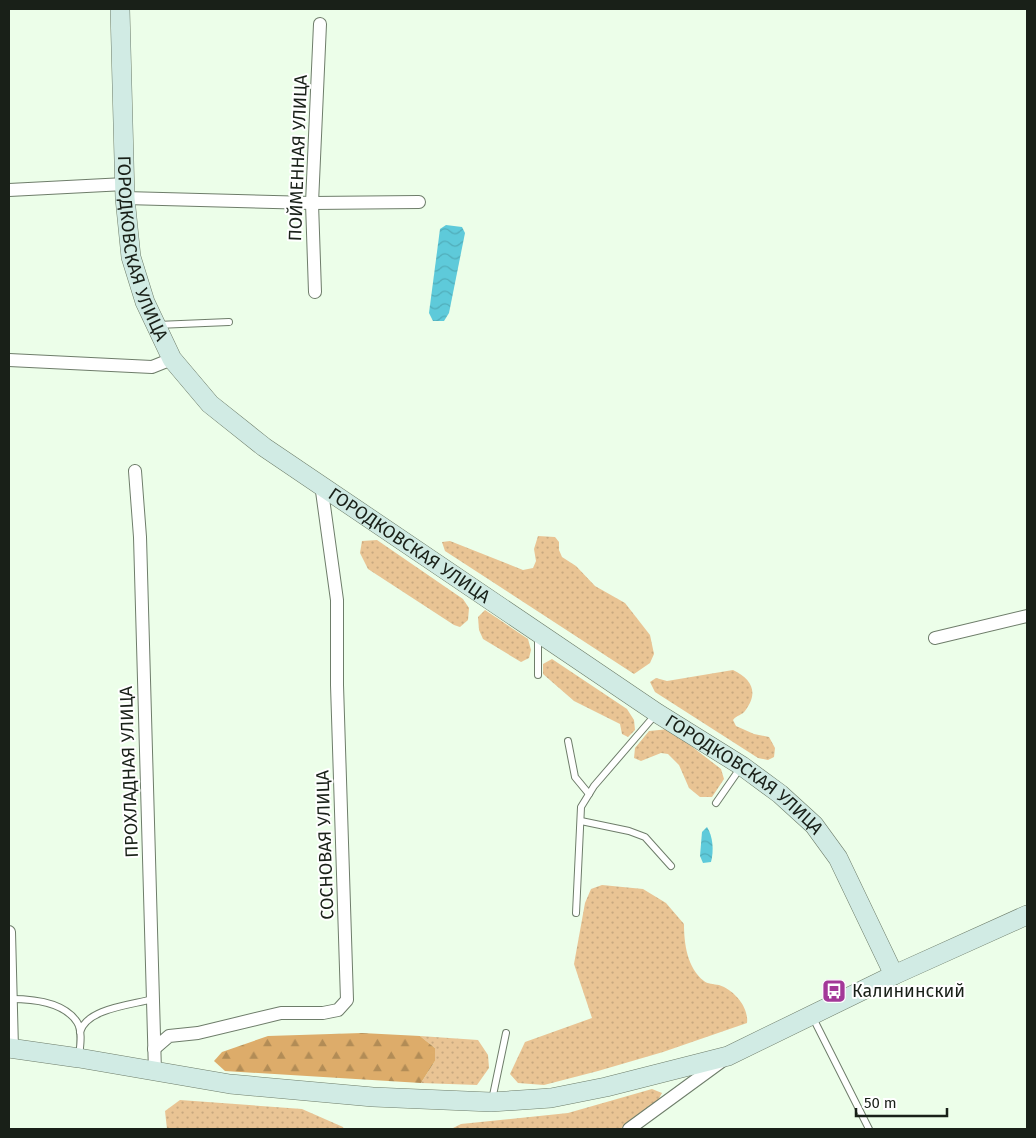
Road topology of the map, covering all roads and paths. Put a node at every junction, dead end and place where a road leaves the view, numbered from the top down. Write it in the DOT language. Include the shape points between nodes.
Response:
graph roads {
  1 [pos="120,9"];
  2 [pos="320,24"];
  3 [pos="9,190"];
  4 [pos="125,191"];
  5 [pos="419,202"];
  6 [pos="312,203"];
  7 [pos="315,292"];
  8 [pos="228,322"];
  9 [pos="156,325"];
  10 [pos="172,359"];
  11 [pos="9,360"];
  12 [pos="135,471"];
  13 [pos="321,484"];
  14 [pos="1027,616"];
  15 [pos="538,632"];
  16 [pos="935,638"];
  17 [pos="538,675"];
  18 [pos="657,713"];
  19 [pos="568,741"];
  20 [pos="742,766"];
  21 [pos="590,794"];
  22 [pos="716,803"];
  23 [pos="581,821"];
  24 [pos="671,866"];
  25 [pos="576,913"];
  26 [pos="1027,915"];
  27 [pos="9,932"];
  28 [pos="894,976"];
  29 [pos="11,999"];
  30 [pos="153,999"];
  31 [pos="812,1015"];
  32 [pos="80,1033"];
  33 [pos="506,1033"];
  34 [pos="10,1049"];
  35 [pos="154,1049"];
  36 [pos="728,1056"];
  37 [pos="79,1058"];
  38 [pos="155,1072"];
  39 [pos="660,1074"];
  40 [pos="679,1092"];
  41 [pos="491,1102"];
  42 [pos="629,1129"];
  43 [pos="869,1129"];
  1 -- 4 [label="main road, ГОРОДКОВСКАЯ УЛИЦА"];
  2 -- 6 [label="street, ПОЙМЕННАЯ УЛИЦА"];
  3 -- 4 [label="street"];
  4 -- 6 [label="street"];
  4 -- 9 [label="main road, ГОРОДКОВСКАЯ УЛИЦА" via="131,257"];
  5 -- 6 [label="street"];
  6 -- 7 [label="street, ПОЙМЕННАЯ УЛИЦА"];
  8 -- 9 [label="lane"];
  9 -- 10 [label="main road, ГОРОДКОВСКАЯ УЛИЦА"];
  10 -- 11 [label="street" via="152,367"];
  10 -- 13 [label="main road, ГОРОДКОВСКАЯ УЛИЦА" via="210,404 264,447"];
  12 -- 30 [label="street, ПРОХЛАДНАЯ УЛИЦА" via="140,537"];
  13 -- 15 [label="main road, ГОРОДКОВСКАЯ УЛИЦА"];
  13 -- 35 [label="street, СОСНОВАЯ УЛИЦА" via="337,600 347,1000 338,1010 281,1013 198,1033 169,1036"];
  14 -- 16 [label="street"];
  15 -- 17 [label="lane"];
  15 -- 18 [label="main road, ГОРОДКОВСКАЯ УЛИЦА"];
  18 -- 20 [label="main road, ГОРОДКОВСКАЯ УЛИЦА"];
  18 -- 21 [label="lane"];
  19 -- 21 [label="lane" via="575,777"];
  20 -- 22 [label="lane"];
  20 -- 28 [label="main road, ГОРОДКОВСКАЯ УЛИЦА" via="780,794 824,838 838,858"];
  21 -- 23 [label="lane" via="582,807"];
  23 -- 24 [label="lane" via="645,837"];
  23 -- 25 [label="lane"];
  26 -- 28 [label="main road"];
  27 -- 29 [label="street"];
  28 -- 31 [label="main road"];
  29 -- 32 [label="lane" via="66,1010 78,1023"];
  29 -- 34 [label="street"];
  30 -- 32 [label="lane" via="93,1016 82,1026"];
  30 -- 35 [label="street, ПРОХЛАДНАЯ УЛИЦА"];
  31 -- 36 [label="main road"];
  31 -- 43 [label="lane"];
  32 -- 37 [label="lane"];
  33 -- 41 [label="lane"];
  34 -- 37 [label="main road"];
  35 -- 38 [label="street, ПРОХЛАДНАЯ УЛИЦА"];
  36 -- 39 [label="main road"];
  36 -- 40 [label="street"];
  37 -- 38 [label="main road"];
  38 -- 41 [label="main road" via="230,1084 372,1098"];
  39 -- 40 [label="lane" via="682,1077 684,1085"];
  39 -- 41 [label="main road" via="551,1098"];
  40 -- 42 [label="street"];
}
